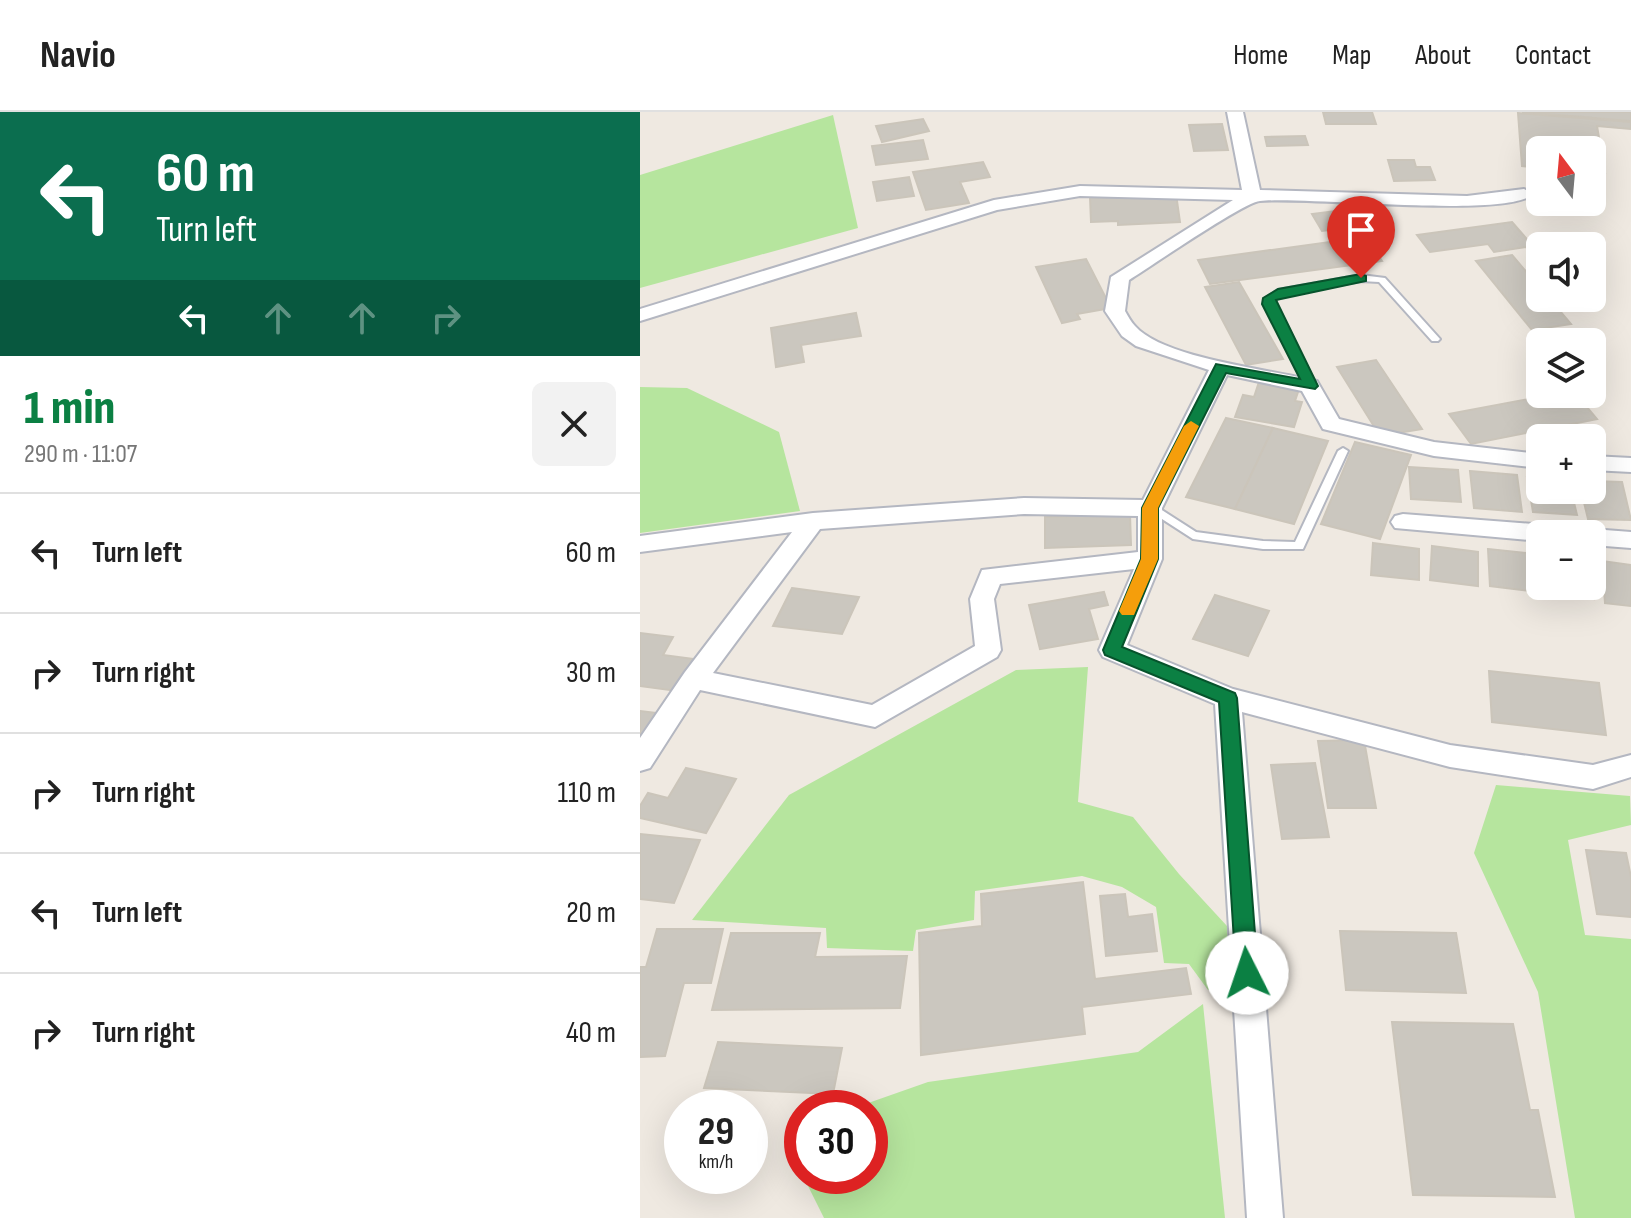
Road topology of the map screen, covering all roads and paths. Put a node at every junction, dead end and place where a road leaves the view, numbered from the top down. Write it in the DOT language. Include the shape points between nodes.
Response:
graph roads {
  1 [pos="1235,112"];
  2 [pos="1524,194"];
  3 [pos="1252,196"];
  4 [pos="640,315"];
  5 [pos="1435,339"];
  6 [pos="1221,367"];
  7 [pos="1310,386"];
  8 [pos="1343,451"];
  9 [pos="1526,460"];
  10 [pos="1606,464"];
  11 [pos="1631,465"];
  12 [pos="1150,508"];
  13 [pos="813,521"];
  14 [pos="1403,522"];
  15 [pos="1526,531"];
  16 [pos="1606,538"];
  17 [pos="1631,540"];
  18 [pos="640,544"];
  19 [pos="1150,559"];
  20 [pos="694,679"];
  21 [pos="1228,698"];
  22 [pos="640,760"];
  23 [pos="1631,766"];
  24 [pos="1265,1218"];
  1 -- 3 [label="street"];
  2 -- 3 [label="street" via="1467,201"];
  3 -- 4 [label="street" via="1080,191 994,205"];
  3 -- 6 [label="street" via="1120,277 1115,311 1129,332 1151,345"];
  5 -- 7 [label="lane" via="1382,280 1361,278 1278,293 1269,304"];
  6 -- 7 [label="street"];
  6 -- 12 [label="street"];
  7 -- 9 [label="street" via="1331,424 1397,444"];
  8 -- 12 [label="lane" via="1299,546 1193,535"];
  10 -- 11 [label="street"];
  12 -- 13 [label="street" via="1024,506"];
  12 -- 19 [label="street"];
  13 -- 18 [label="street"];
  13 -- 20 [label="street"];
  14 -- 15 [label="street"];
  16 -- 17 [label="street"];
  19 -- 20 [label="street" via="991,576 982,599 988,650 875,716"];
  19 -- 21 [label="street" via="1112,650"];
  20 -- 22 [label="street"];
  21 -- 23 [label="street" via="1450,756 1593,777"];
  21 -- 24 [label="street"];
}
